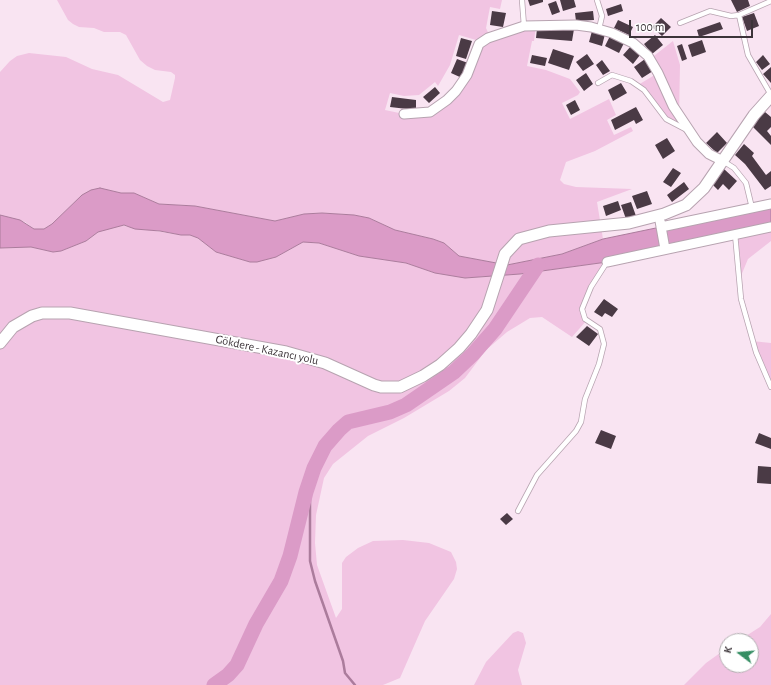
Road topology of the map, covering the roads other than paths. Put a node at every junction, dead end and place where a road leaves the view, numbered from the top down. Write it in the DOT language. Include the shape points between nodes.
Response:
graph roads {
  1 [pos="522,0"];
  2 [pos="597,0"];
  3 [pos="771,1"];
  4 [pos="739,15"];
  5 [pos="680,23"];
  6 [pos="524,26"];
  7 [pos="599,29"];
  8 [pos="598,83"];
  9 [pos="771,96"];
  10 [pos="404,114"];
  11 [pos="688,130"];
  12 [pos="723,161"];
  13 [pos="771,204"];
  14 [pos="752,208"];
  15 [pos="659,215"];
  16 [pos="771,227"];
  17 [pos="662,229"];
  18 [pos="735,234"];
  19 [pos="664,247"];
  20 [pos="607,262"];
  21 [pos="0,343"];
  22 [pos="771,387"];
  23 [pos="518,511"];
  1 -- 6 [label="lane"];
  2 -- 7 [label="lane" via="602,16"];
  3 -- 4 [label="lane"];
  4 -- 5 [label="lane" via="731,16 710,11"];
  4 -- 9 [label="lane" via="748,55"];
  6 -- 7 [label="street" via="576,25"];
  6 -- 10 [label="street" via="488,38 479,44 471,68 462,84 438,107 422,114"];
  7 -- 11 [label="street" via="633,43 648,56"];
  8 -- 11 [label="lane" via="612,75 631,81 644,90 666,119"];
  9 -- 12 [label="street, Gökdere - Kazancı yolu" via="754,115"];
  11 -- 12 [label="street" via="703,149"];
  12 -- 14 [label="lane" via="734,168 746,183"];
  12 -- 15 [label="street, Gökdere - Kazancı yolu" via="693,200"];
  13 -- 14 [label="street"];
  14 -- 17 [label="street"];
  15 -- 17 [label="street"];
  15 -- 21 [label="street, Gökdere - Kazancı yolu" via="629,223 549,230 519,239 505,254 487,310 471,334 440,365 400,387 386,388 374,385 325,362 286,352 70,313 42,313 32,316 13,327"];
  16 -- 18 [label="street"];
  17 -- 19 [label="street"];
  18 -- 19 [label="street"];
  18 -- 22 [label="lane" via="741,299 756,352"];
  19 -- 20 [label="street"];
  20 -- 23 [label="lane" via="591,288 582,310 585,319 600,329 604,344 585,399 581,422 538,475"];
}
